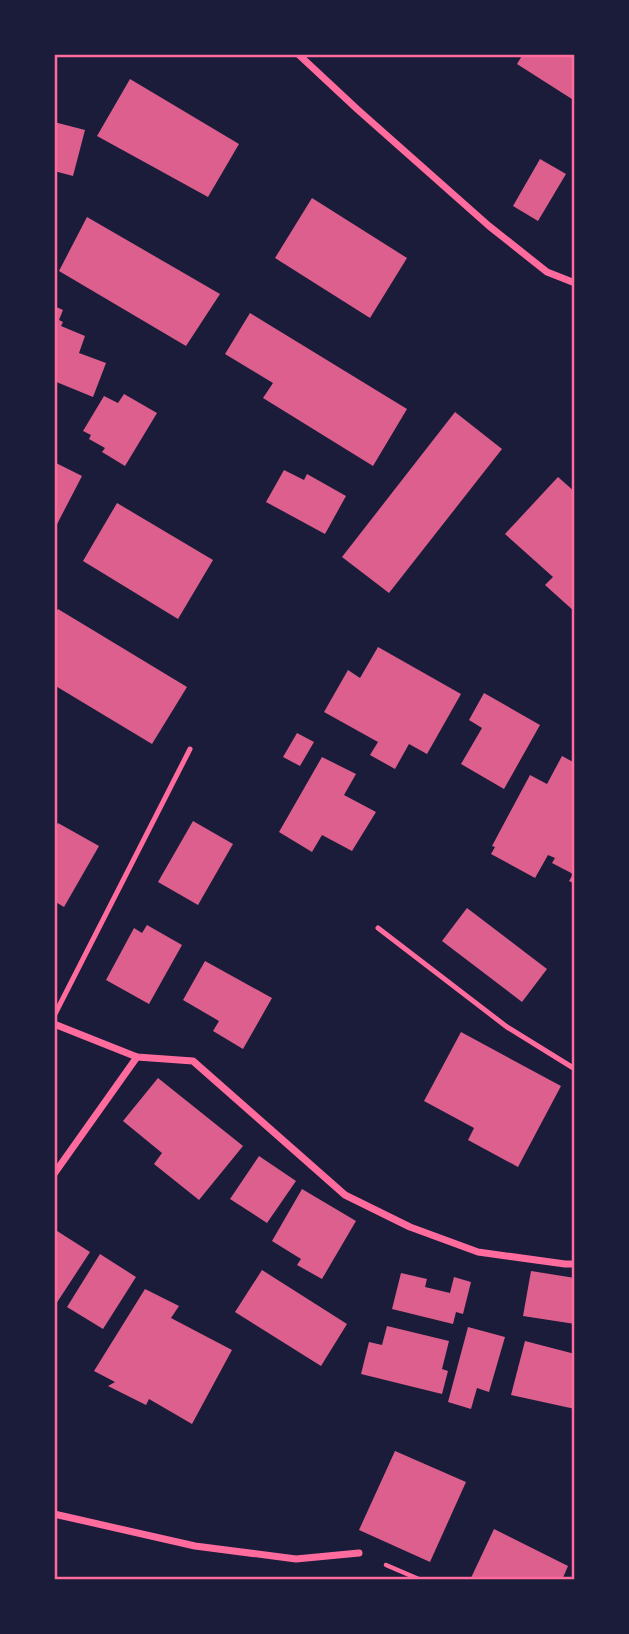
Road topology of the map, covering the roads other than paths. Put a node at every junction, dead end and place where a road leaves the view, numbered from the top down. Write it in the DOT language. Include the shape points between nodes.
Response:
graph roads {
  1 [pos="298,54"];
  2 [pos="575,283"];
  3 [pos="190,749"];
  4 [pos="377,928"];
  5 [pos="54,1016"];
  6 [pos="54,1024"];
  7 [pos="137,1057"];
  8 [pos="575,1069"];
  9 [pos="54,1174"];
  10 [pos="575,1264"];
  11 [pos="54,1514"];
  12 [pos="359,1553"];
  1 -- 2 [label="street" via="489,226 547,271"];
  3 -- 5 [label="lane"];
  4 -- 8 [label="lane" via="507,1027"];
  6 -- 7 [label="street"];
  7 -- 9 [label="street"];
  7 -- 10 [label="street" via="192,1062 345,1195 410,1227 478,1252"];
  11 -- 12 [label="street" via="195,1546 270,1556 296,1559"];
}
